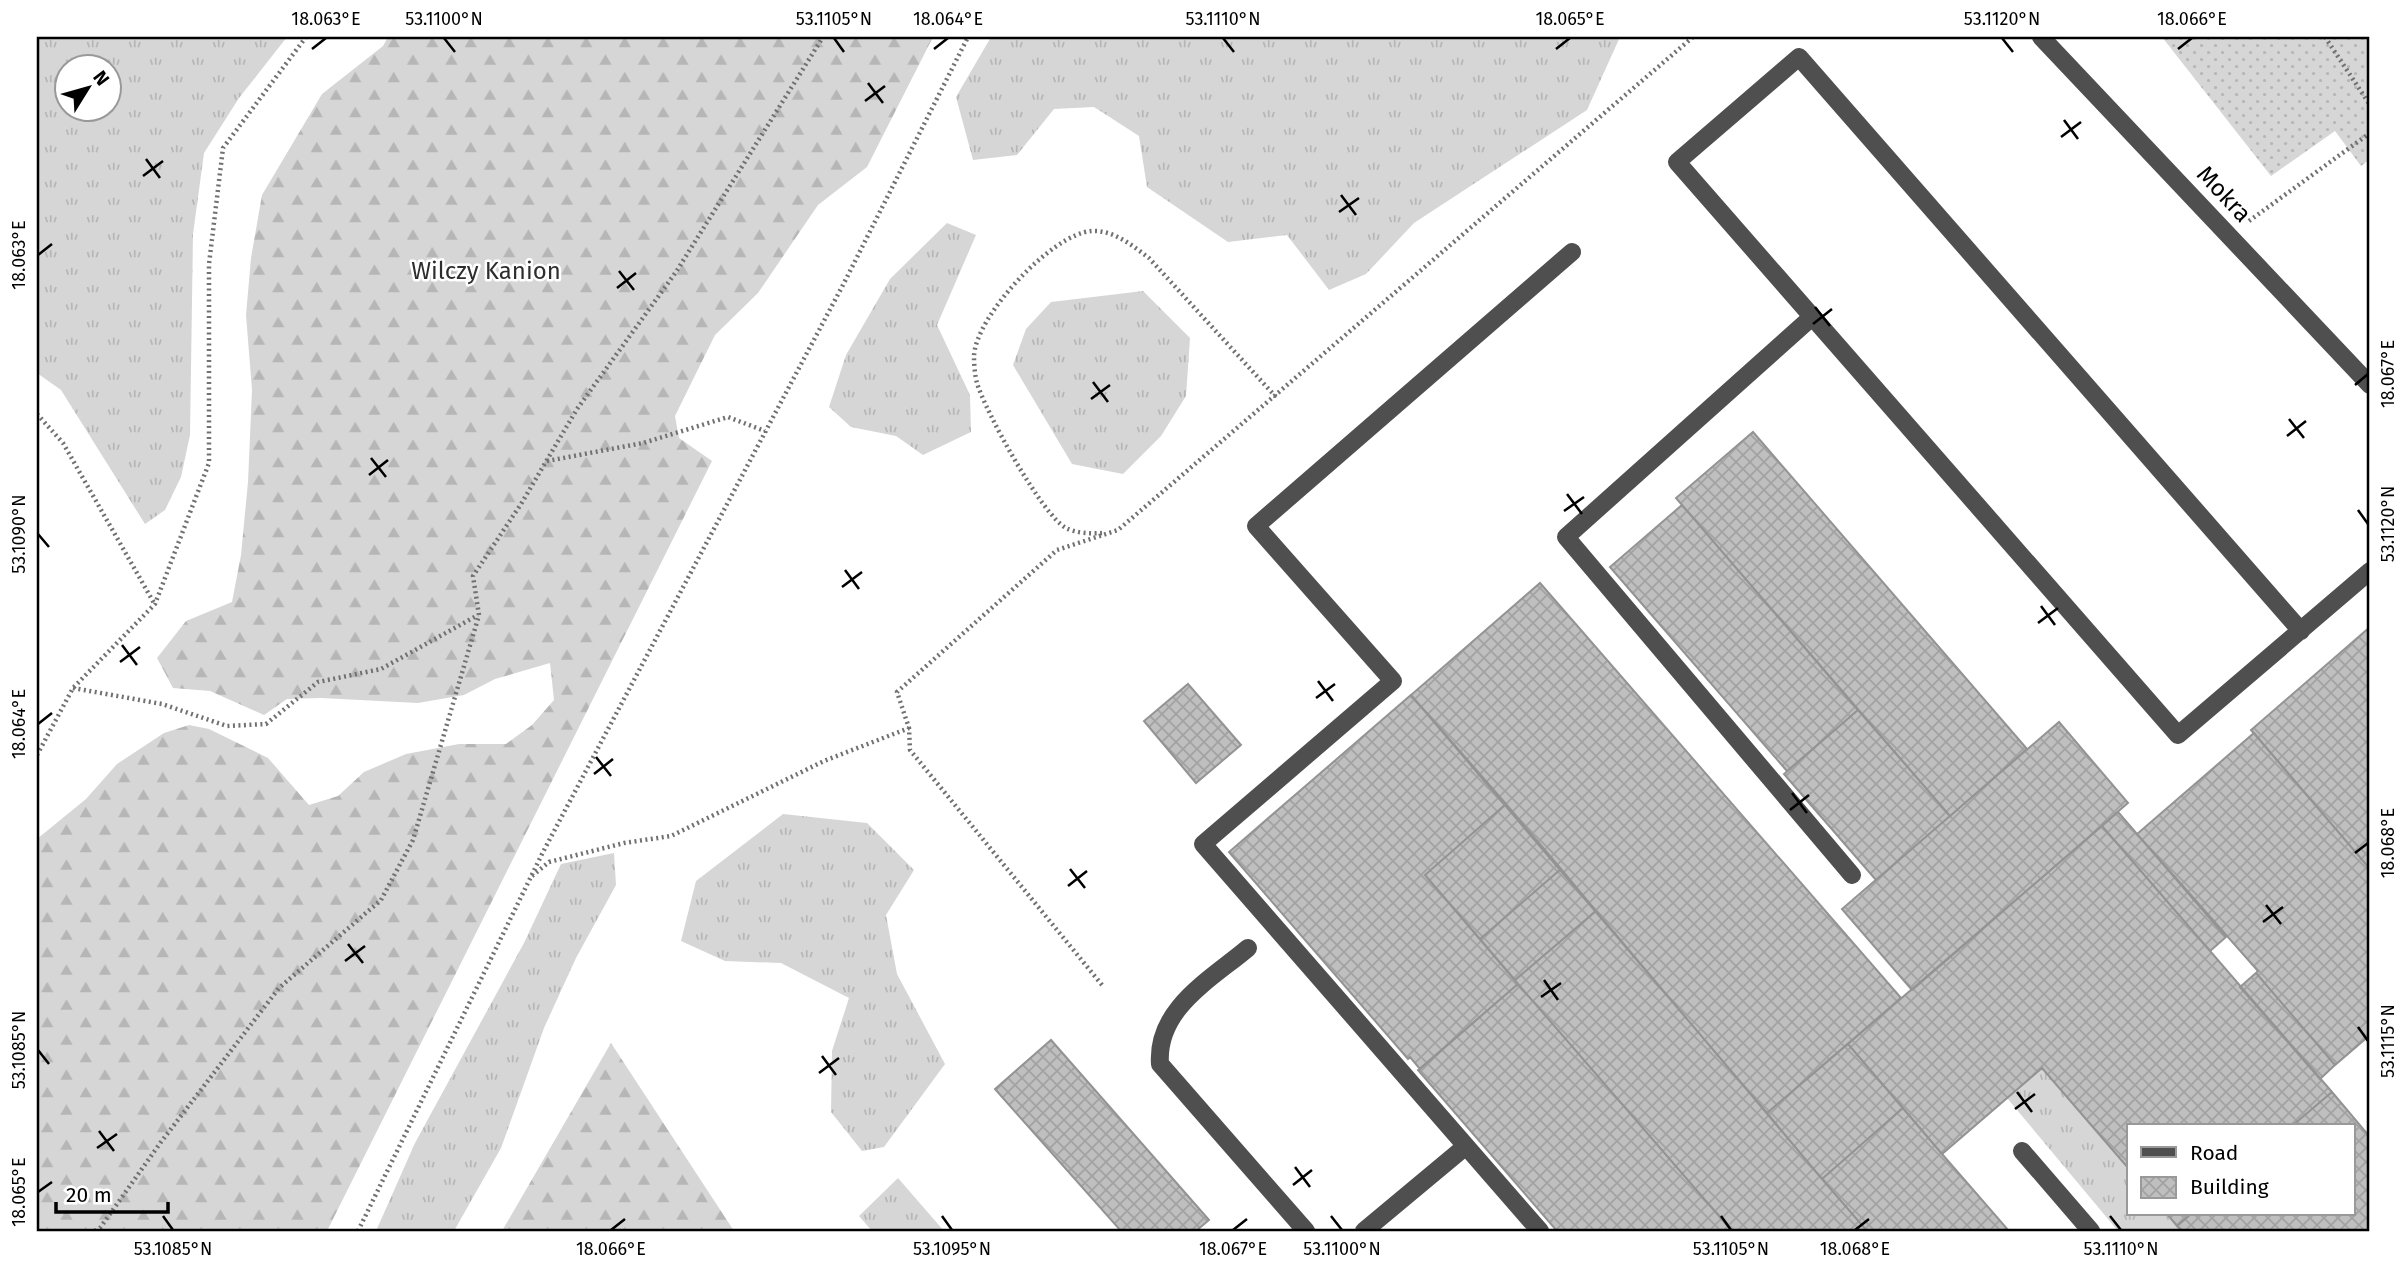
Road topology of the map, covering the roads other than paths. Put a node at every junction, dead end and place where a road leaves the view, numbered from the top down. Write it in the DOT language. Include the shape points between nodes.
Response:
graph roads {
  1 [pos="2041,37"];
  2 [pos="1572,252"];
  3 [pos="1812,317"];
  4 [pos="2370,385"];
  5 [pos="2370,571"];
  6 [pos="2301,631"];
  7 [pos="1852,875"];
  8 [pos="1248,948"];
  9 [pos="1466,1146"];
  10 [pos="2022,1151"];
  11 [pos="1306,1231"];
  12 [pos="1364,1231"];
  13 [pos="1540,1231"];
  14 [pos="2091,1231"];
  1 -- 4 [label="street, Mokra"];
  2 -- 9 [label="street" via="1256,526 1393,681 1203,844"];
  3 -- 6 [label="street" via="2178,735"];
  3 -- 6 [label="street" via="1677,162 1798,57"];
  3 -- 7 [label="street" via="1566,537"];
  5 -- 6 [label="street"];
  8 -- 11 [label="street" via="1166,1023 1158,1044 1160,1064"];
  9 -- 12 [label="street"];
  9 -- 13 [label="street"];
  10 -- 14 [label="street"];
}
